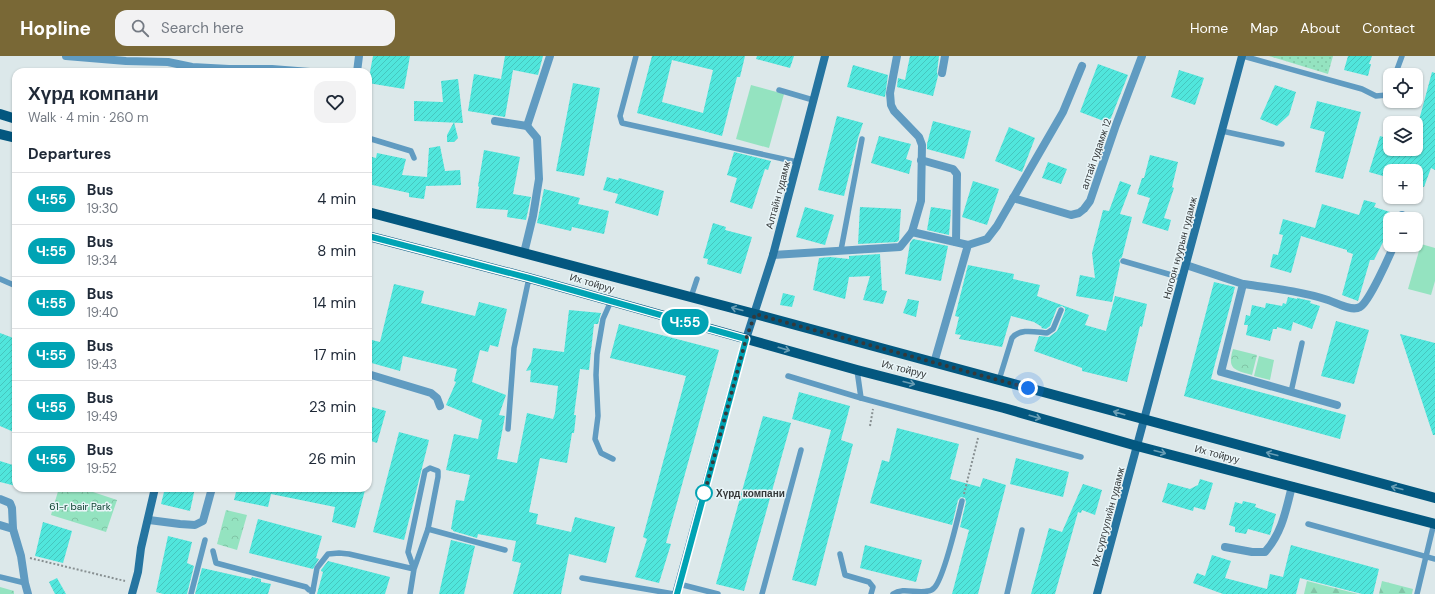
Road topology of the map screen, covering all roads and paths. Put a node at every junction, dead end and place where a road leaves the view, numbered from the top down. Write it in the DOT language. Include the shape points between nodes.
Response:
graph roads {
  1 [pos="66,56"];
  2 [pos="359,56"];
  3 [pos="550,56"];
  4 [pos="636,56"];
  5 [pos="825,56"];
  6 [pos="897,56"];
  7 [pos="945,56"];
  8 [pos="1142,56"];
  9 [pos="1242,56"];
  10 [pos="1402,56"];
  11 [pos="1082,66"];
  12 [pos="210,68"];
  13 [pos="358,68"];
  14 [pos="1398,68"];
  15 [pos="942,73"];
  16 [pos="779,90"];
  17 [pos="1383,95"];
  18 [pos="814,100"];
  19 [pos="0,114"];
  20 [pos="12,118"];
  21 [pos="494,121"];
  22 [pos="527,126"];
  23 [pos="1222,131"];
  24 [pos="0,134"];
  25 [pos="12,137"];
  26 [pos="372,139"];
  27 [pos="862,139"];
  28 [pos="1282,144"];
  29 [pos="414,158"];
  30 [pos="921,160"];
  31 [pos="797,162"];
  32 [pos="1013,198"];
  33 [pos="372,213"];
  34 [pos="912,232"];
  35 [pos="372,237"];
  36 [pos="956,242"];
  37 [pos="968,245"];
  38 [pos="841,250"];
  39 [pos="1391,252"];
  40 [pos="524,254"];
  41 [pos="773,255"];
  42 [pos="1123,261"];
  43 [pos="1186,265"];
  44 [pos="529,278"];
  45 [pos="1182,278"];
  46 [pos="697,279"];
  47 [pos="0,280"];
  48 [pos="12,284"];
  49 [pos="1243,284"];
  50 [pos="691,297"];
  51 [pos="611,301"];
  52 [pos="1061,310"];
  53 [pos="755,314"];
  54 [pos="746,339"];
  55 [pos="1302,343"];
  56 [pos="934,363"];
  57 [pos="857,370"];
  58 [pos="372,375"];
  59 [pos="788,376"];
  60 [pos="1000,380"];
  61 [pos="1291,392"];
  62 [pos="861,398"];
  63 [pos="875,402"];
  64 [pos="1337,405"];
  65 [pos="440,406"];
  66 [pos="1144,420"];
  67 [pos="870,426"];
  68 [pos="508,429"];
  69 [pos="980,430"];
  70 [pos="1137,446"];
  71 [pos="801,450"];
  72 [pos="1081,457"];
  73 [pos="613,459"];
  74 [pos="1292,486"];
  75 [pos="154,492"];
  76 [pos="211,492"];
  77 [pos="1435,498"];
  78 [pos="0,499"];
  79 [pos="962,501"];
  80 [pos="149,520"];
  81 [pos="1308,524"];
  82 [pos="1434,524"];
  83 [pos="0,525"];
  84 [pos="13,529"];
  85 [pos="428,529"];
  86 [pos="1022,530"];
  87 [pos="205,540"];
  88 [pos="1225,547"];
  89 [pos="505,550"];
  90 [pos="213,551"];
  91 [pos="840,554"];
  92 [pos="21,556"];
  93 [pos="1426,557"];
  94 [pos="1435,559"];
  95 [pos="414,569"];
  96 [pos="0,577"];
  97 [pos="582,578"];
  98 [pos="25,583"];
  99 [pos="135,584"];
  100 [pos="679,584"];
  101 [pos="312,592"];
  102 [pos="28,594"];
  103 [pos="132,594"];
  104 [pos="191,594"];
  105 [pos="410,594"];
  106 [pos="675,594"];
  107 [pos="718,594"];
  108 [pos="762,594"];
  109 [pos="871,594"];
  110 [pos="893,594"];
  111 [pos="1007,594"];
  112 [pos="1097,594"];
  113 [pos="1417,594"];
  1 -- 12 [label="street" via="168,62"];
  2 -- 13 [label="street"];
  3 -- 22 [label="street"];
  4 -- 31 [label="lane" via="620,116 622,123"];
  5 -- 18 [label="main road, Алтайн гудамж"];
  6 -- 30 [label="street" via="890,93 891,105 919,137 922,144"];
  7 -- 15 [label="street"];
  8 -- 32 [label="street, алтай гудамж 12" via="1092,197 1084,210 1071,215"];
  9 -- 17 [label="lane" via="1362,89 1376,96"];
  9 -- 23 [label="main road, Ногоон нуурын гудамж"];
  10 -- 14 [label="lane"];
  11 -- 32 [label="street" via="1063,112"];
  16 -- 18 [label="lane"];
  18 -- 31 [label="main road, Алтайн гудамж"];
  19 -- 20 [label="main road"];
  21 -- 22 [label="street"];
  22 -- 40 [label="street" via="537,138 539,179"];
  23 -- 28 [label="lane"];
  23 -- 43 [label="main road, Ногоон нуурын гудамж"];
  24 -- 25 [label="main road"];
  26 -- 29 [label="lane" via="410,151"];
  27 -- 38 [label="lane"];
  30 -- 34 [label="street" via="921,201"];
  30 -- 36 [label="street" via="953,169 957,174"];
  31 -- 41 [label="main road, Алтайн гудамж"];
  32 -- 37 [label="street" via="987,239"];
  33 -- 40 [label="main road, Их тойруу"];
  34 -- 36 [label="street"];
  34 -- 38 [label="street" via="900,247"];
  35 -- 44 [label="main road, Их тойруу"];
  36 -- 37 [label="street"];
  37 -- 56 [label="street"];
  38 -- 41 [label="street"];
  39 -- 49 [label="street" via="1360,308 1353,309 1326,299"];
  40 -- 50 [label="main road, Их тойруу"];
  41 -- 53 [label="main road, Алтайн гудамж"];
  42 -- 45 [label="lane"];
  43 -- 45 [label="main road, Ногоон нуурын гудамж"];
  43 -- 49 [label="street"];
  44 -- 51 [label="main road, Их тойруу"];
  44 -- 68 [label="lane" via="514,348"];
  45 -- 66 [label="main road, Ногоон нуурын гудамж"];
  46 -- 50 [label="lane"];
  47 -- 48 [label="lane"];
  49 -- 61 [label="street" via="1221,372"];
  53 -- 50 [label="main road, Их тойруу, one-way"];
  51 -- 54 [label="main road, Их тойруу"];
  51 -- 73 [label="lane" via="603,319 598,354 596,439 601,453"];
  52 -- 60 [label="lane" via="1053,329 1047,333 1016,333 1012,338"];
  53 -- 54 [label="main road, Алтайн гудамж"];
  53 -- 56 [label="main road, Их тойруу"];
  54 -- 57 [label="main road, Их тойруу, one-way"];
  54 -- 100 [label="main road, Алтайн гудамж"];
  55 -- 61 [label="lane"];
  56 -- 60 [label="main road, Их тойруу"];
  57 -- 62 [label="lane"];
  57 -- 70 [label="main road, Их тойруу, one-way"];
  58 -- 65 [label="street" via="431,393 437,398"];
  59 -- 62 [label="lane"];
  66 -- 60 [label="main road, Их тойруу, one-way"];
  61 -- 64 [label="street"];
  62 -- 63 [label="lane"];
  63 -- 67 [label="path"];
  63 -- 69 [label="lane"];
  66 -- 70 [label="main road, Ногоон нуурын гудамж"];
  77 -- 66 [label="main road, Их тойруу, one-way"];
  69 -- 72 [label="lane"];
  69 -- 79 [label="path"];
  70 -- 74 [label="main road, Их тойруу, one-way"];
  70 -- 112 [label="main road, Их сургуулийн гудамж"];
  71 -- 108 [label="lane"];
  74 -- 82 [label="main road, Их тойруу"];
  74 -- 88 [label="street" via="1282,525 1273,544 1265,552"];
  75 -- 80 [label="main road"];
  76 -- 80 [label="street" via="203,521 195,525"];
  78 -- 84 [label="street" via="10,503"];
  79 -- 110 [label="lane" via="941,575 934,588 923,593 898,591"];
  80 -- 99 [label="main road"];
  81 -- 93 [label="lane"];
  82 -- 93 [label="lane"];
  83 -- 84 [label="street"];
  84 -- 92 [label="street"];
  85 -- 89 [label="lane"];
  85 -- 95 [label="lane"];
  85 -- 95 [label="lane" via="439,473 430,468 425,471 408,552"];
  86 -- 111 [label="lane"];
  87 -- 104 [label="lane"];
  90 -- 101 [label="lane" via="216,563 306,587"];
  91 -- 109 [label="lane" via="845,575 869,582 873,586"];
  92 -- 98 [label="street"];
  92 -- 99 [label="path"];
  93 -- 94 [label="lane"];
  93 -- 113 [label="lane"];
  95 -- 101 [label="lane" via="349,554 328,554 317,568"];
  95 -- 105 [label="lane"];
  96 -- 98 [label="lane"];
  97 -- 106 [label="lane"];
  98 -- 102 [label="street"];
  99 -- 103 [label="main road"];
  100 -- 106 [label="main road, Алтайн гудамж"];
  100 -- 107 [label="lane"];
}
